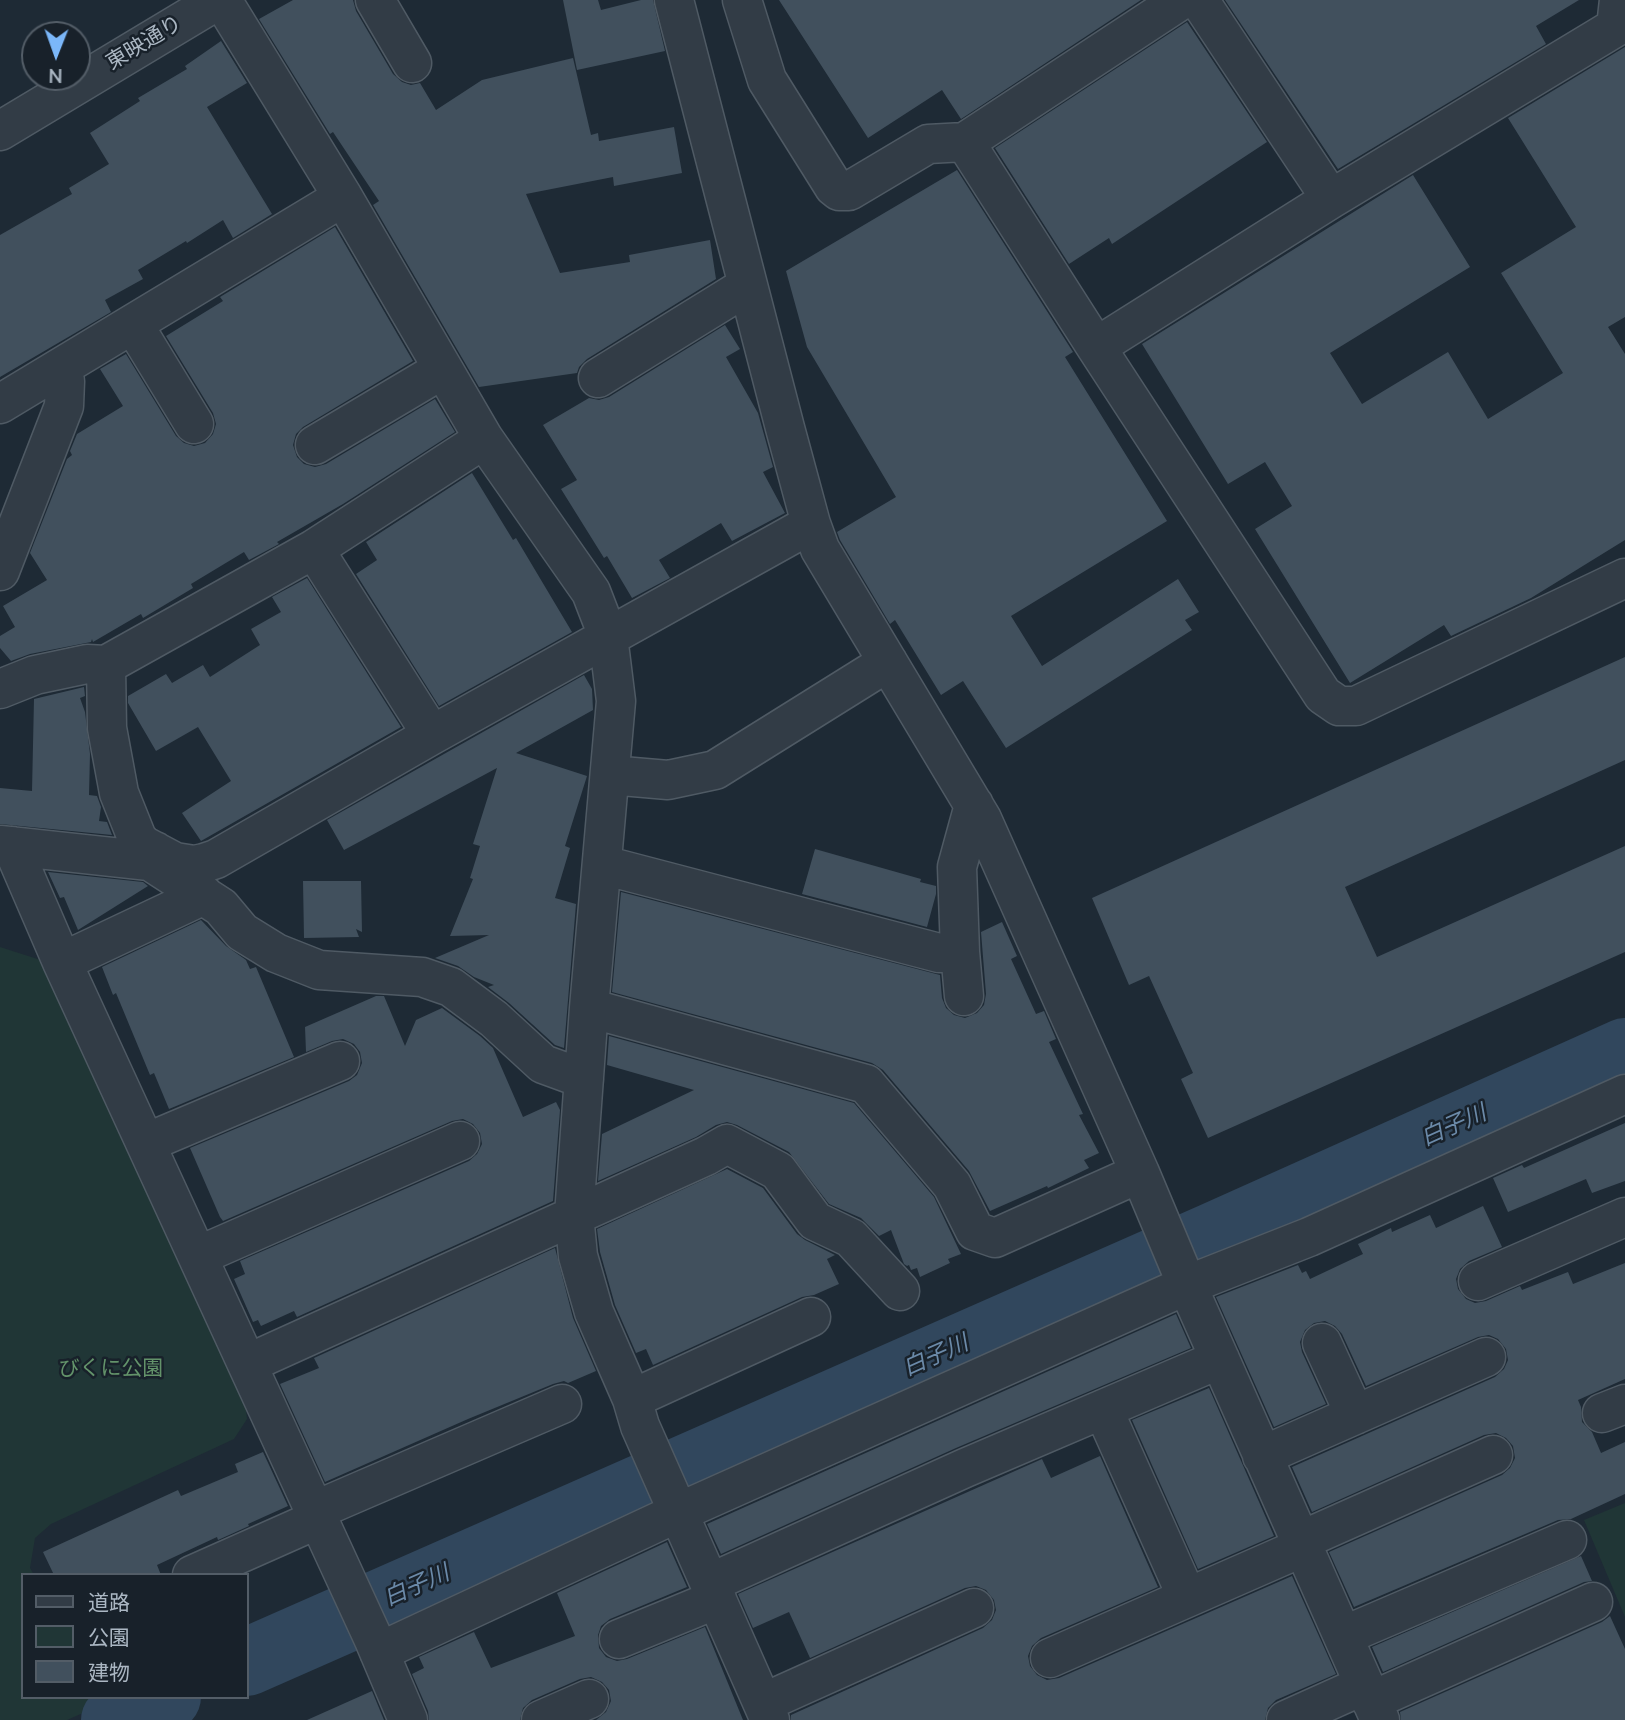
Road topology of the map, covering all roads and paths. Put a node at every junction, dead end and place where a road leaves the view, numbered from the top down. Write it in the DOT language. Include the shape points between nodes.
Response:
graph roads {
  1 [pos="220,0"];
  2 [pos="375,0"];
  3 [pos="674,0"];
  4 [pos="742,0"];
  5 [pos="1181,0"];
  6 [pos="1199,0"];
  7 [pos="1621,4"];
  8 [pos="412,63"];
  9 [pos="0,131"];
  10 [pos="965,142"];
  11 [pos="343,197"];
  12 [pos="1331,200"];
  13 [pos="747,286"];
  14 [pos="133,324"];
  15 [pos="1096,348"];
  16 [pos="58,369"];
  17 [pos="443,369"];
  18 [pos="598,378"];
  19 [pos="0,404"];
  20 [pos="194,424"];
  21 [pos="484,439"];
  22 [pos="315,445"];
  23 [pos="811,524"];
  24 [pos="314,549"];
  25 [pos="0,571"];
  26 [pos="1625,578"];
  27 [pos="608,636"];
  28 [pos="888,662"];
  29 [pos="106,665"];
  30 [pos="0,689"];
  31 [pos="432,735"];
  32 [pos="610,775"];
  33 [pos="974,805"];
  34 [pos="6,846"];
  35 [pos="152,856"];
  36 [pos="603,865"];
  37 [pos="204,895"];
  38 [pos="960,952"];
  39 [pos="62,962"];
  40 [pos="964,996"];
  41 [pos="589,1009"];
  42 [pos="340,1061"];
  43 [pos="584,1079"];
  44 [pos="1625,1094"];
  45 [pos="460,1142"];
  46 [pos="146,1143"];
  47 [pos="1140,1173"];
  48 [pos="575,1215"];
  49 [pos="1625,1217"];
  50 [pos="198,1256"];
  51 [pos="1185,1281"];
  52 [pos="1478,1281"];
  53 [pos="900,1291"];
  54 [pos="811,1317"];
  55 [pos="1322,1343"];
  56 [pos="1486,1357"];
  57 [pos="1220,1359"];
  58 [pos="247,1364"];
  59 [pos="562,1404"];
  60 [pos="1103,1409"];
  61 [pos="636,1413"];
  62 [pos="1355,1415"];
  63 [pos="1493,1455"];
  64 [pos="1262,1456"];
  65 [pos="676,1509"];
  66 [pos="318,1520"];
  67 [pos="1567,1539"];
  68 [pos="1302,1544"];
  69 [pos="197,1573"];
  70 [pos="714,1591"];
  71 [pos="1187,1597"];
  72 [pos="1593,1602"];
  73 [pos="974,1608"];
  74 [pos="1343,1636"];
  75 [pos="619,1639"];
  76 [pos="376,1646"];
  77 [pos="1050,1658"];
  78 [pos="589,1699"];
  79 [pos="1372,1702"];
  80 [pos="767,1711"];
  81 [pos="408,1720"];
  82 [pos="541,1720"];
  83 [pos="1286,1720"];
  1 -- 9 [label="street, 東映通り"];
  1 -- 11 [label="street"];
  2 -- 8 [label="street"];
  3 -- 13 [label="street"];
  4 -- 10 [label="street" via="767,80 839,191 849,191 928,144"];
  5 -- 10 [label="street"];
  6 -- 12 [label="street"];
  7 -- 12 [label="street" via="1616,27"];
  10 -- 15 [label="street"];
  11 -- 14 [label="street"];
  11 -- 17 [label="street"];
  12 -- 15 [label="street"];
  13 -- 18 [label="street"];
  13 -- 23 [label="street"];
  14 -- 16 [label="street"];
  14 -- 20 [label="street"];
  15 -- 26 [label="street" via="1324,695 1339,706 1356,706"];
  16 -- 19 [label="street"];
  16 -- 25 [label="street" via="65,382 64,407"];
  17 -- 21 [label="street"];
  17 -- 22 [label="street"];
  21 -- 24 [label="street"];
  21 -- 27 [label="street" via="591,592"];
  23 -- 27 [label="street"];
  23 -- 28 [label="street" via="820,549"];
  24 -- 29 [label="street"];
  24 -- 31 [label="street"];
  27 -- 31 [label="street"];
  27 -- 32 [label="street" via="616,701"];
  28 -- 32 [label="street" via="715,770 668,780"];
  28 -- 33 [label="street"];
  29 -- 30 [label="street" via="86,664 35,674"];
  29 -- 35 [label="street" via="107,728 120,793 136,838"];
  31 -- 35 [label="street" via="216,859 194,865"];
  32 -- 36 [label="street"];
  33 -- 38 [label="street" via="957,867"];
  33 -- 47 [label="street"];
  34 -- 35 [label="street"];
  34 -- 39 [label="street"];
  35 -- 37 [label="street"];
  36 -- 38 [label="street" via="939,953"];
  36 -- 41 [label="street"];
  37 -- 39 [label="street"];
  37 -- 43 [label="street" via="242,932 276,953 319,970 422,977 451,987 543,1064"];
  38 -- 40 [label="street"];
  39 -- 46 [label="street"];
  41 -- 43 [label="street"];
  41 -- 47 [label="street" via="866,1084 952,1185 975,1231 995,1238"];
  42 -- 46 [label="street"];
  43 -- 48 [label="street"];
  44 -- 51 [label="street" via="1309,1237"];
  45 -- 50 [label="street"];
  46 -- 50 [label="street"];
  47 -- 51 [label="street"];
  48 -- 53 [label="street" via="727,1144 778,1171 815,1221 851,1238"];
  48 -- 58 [label="street"];
  48 -- 61 [label="street" via="578,1256 594,1312"];
  49 -- 52 [label="street"];
  50 -- 58 [label="street"];
  51 -- 57 [label="street"];
  51 -- 65 [label="street"];
  54 -- 61 [label="street"];
  55 -- 62 [label="street"];
  56 -- 62 [label="street"];
  57 -- 60 [label="street"];
  57 -- 64 [label="street"];
  58 -- 66 [label="street"];
  59 -- 66 [label="street"];
  60 -- 70 [label="street"];
  60 -- 71 [label="street"];
  61 -- 65 [label="street"];
  62 -- 64 [label="street"];
  63 -- 68 [label="street"];
  64 -- 68 [label="street"];
  65 -- 70 [label="street"];
  65 -- 76 [label="street"];
  66 -- 69 [label="street"];
  66 -- 76 [label="street"];
  67 -- 74 [label="street"];
  68 -- 71 [label="street"];
  68 -- 74 [label="street"];
  70 -- 75 [label="street"];
  70 -- 80 [label="street"];
  71 -- 77 [label="street"];
  72 -- 79 [label="street"];
  73 -- 80 [label="street"];
  74 -- 79 [label="street"];
  76 -- 81 [label="street"];
  78 -- 82 [label="street"];
  79 -- 83 [label="street"];
}
